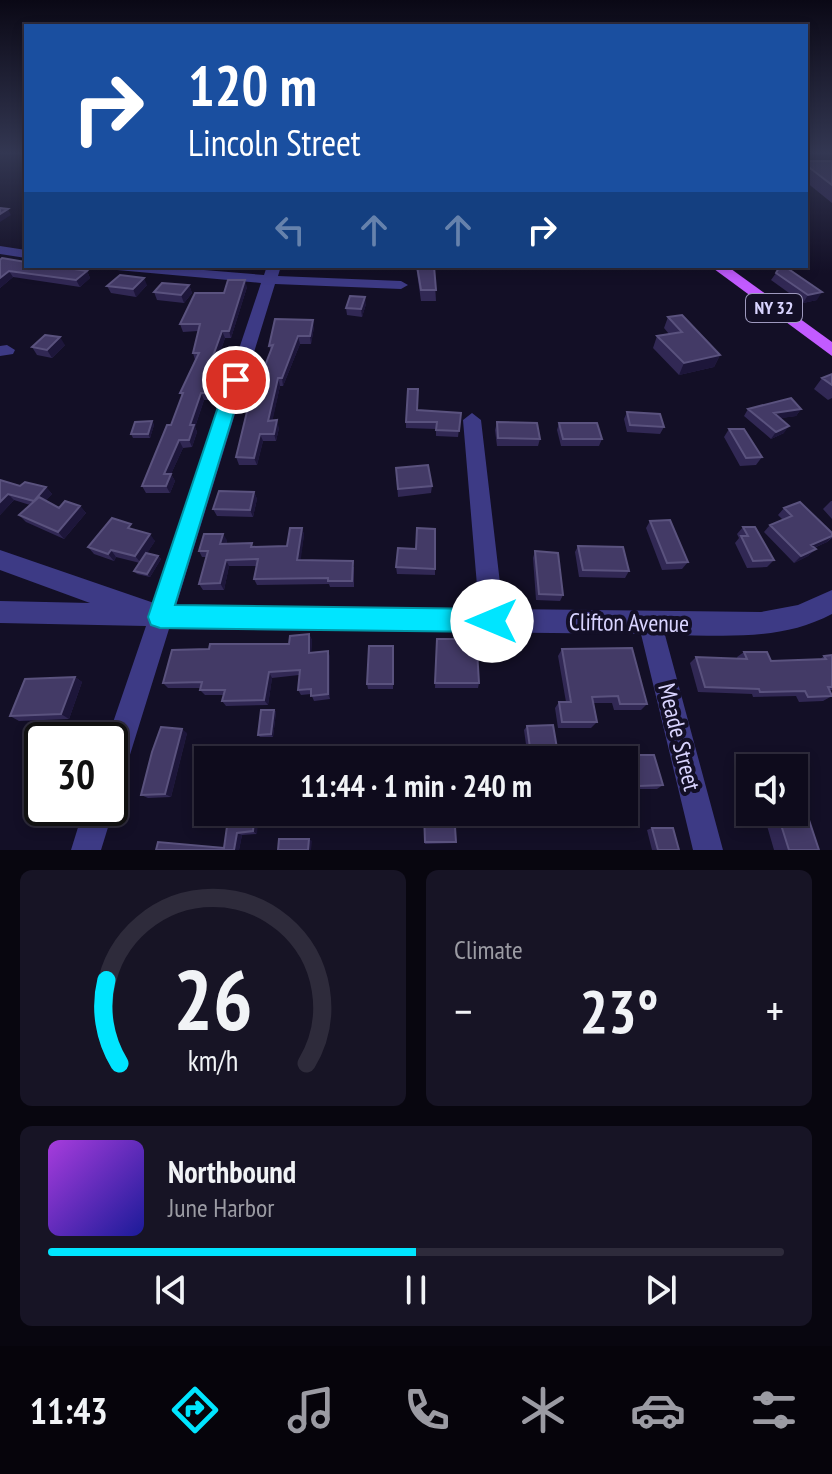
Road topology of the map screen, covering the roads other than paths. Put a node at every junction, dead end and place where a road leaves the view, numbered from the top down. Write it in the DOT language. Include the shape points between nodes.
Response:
graph roads {
  1 [pos="3,253"];
  2 [pos="24,254"];
  3 [pos="132,268"];
  4 [pos="720,268"];
  5 [pos="271,273"];
  6 [pos="401,285"];
  7 [pos="832,350"];
  8 [pos="472,420"];
  9 [pos="0,560"];
  10 [pos="832,601"];
  11 [pos="0,612"];
  12 [pos="160,617"];
  13 [pos="492,621"];
  14 [pos="650,623"];
  15 [pos="127,722"];
  16 [pos="93,826"];
  17 [pos="86,850"];
  18 [pos="708,850"];
  1 -- 2 [label="street"];
  3 -- 5 [label="street" via="184,275"];
  4 -- 7 [label="main road, NY 32"];
  5 -- 6 [label="street"];
  5 -- 12 [label="street"];
  8 -- 13 [label="street"];
  9 -- 12 [label="street, Clifton Avenue"];
  10 -- 14 [label="street, Clifton Avenue" via="786,621"];
  11 -- 12 [label="street"];
  12 -- 13 [label="street, Clifton Avenue"];
  12 -- 15 [label="street"];
  13 -- 14 [label="street, Clifton Avenue"];
  14 -- 18 [label="street, Meade Street"];
  16 -- 17 [label="street"];
}
